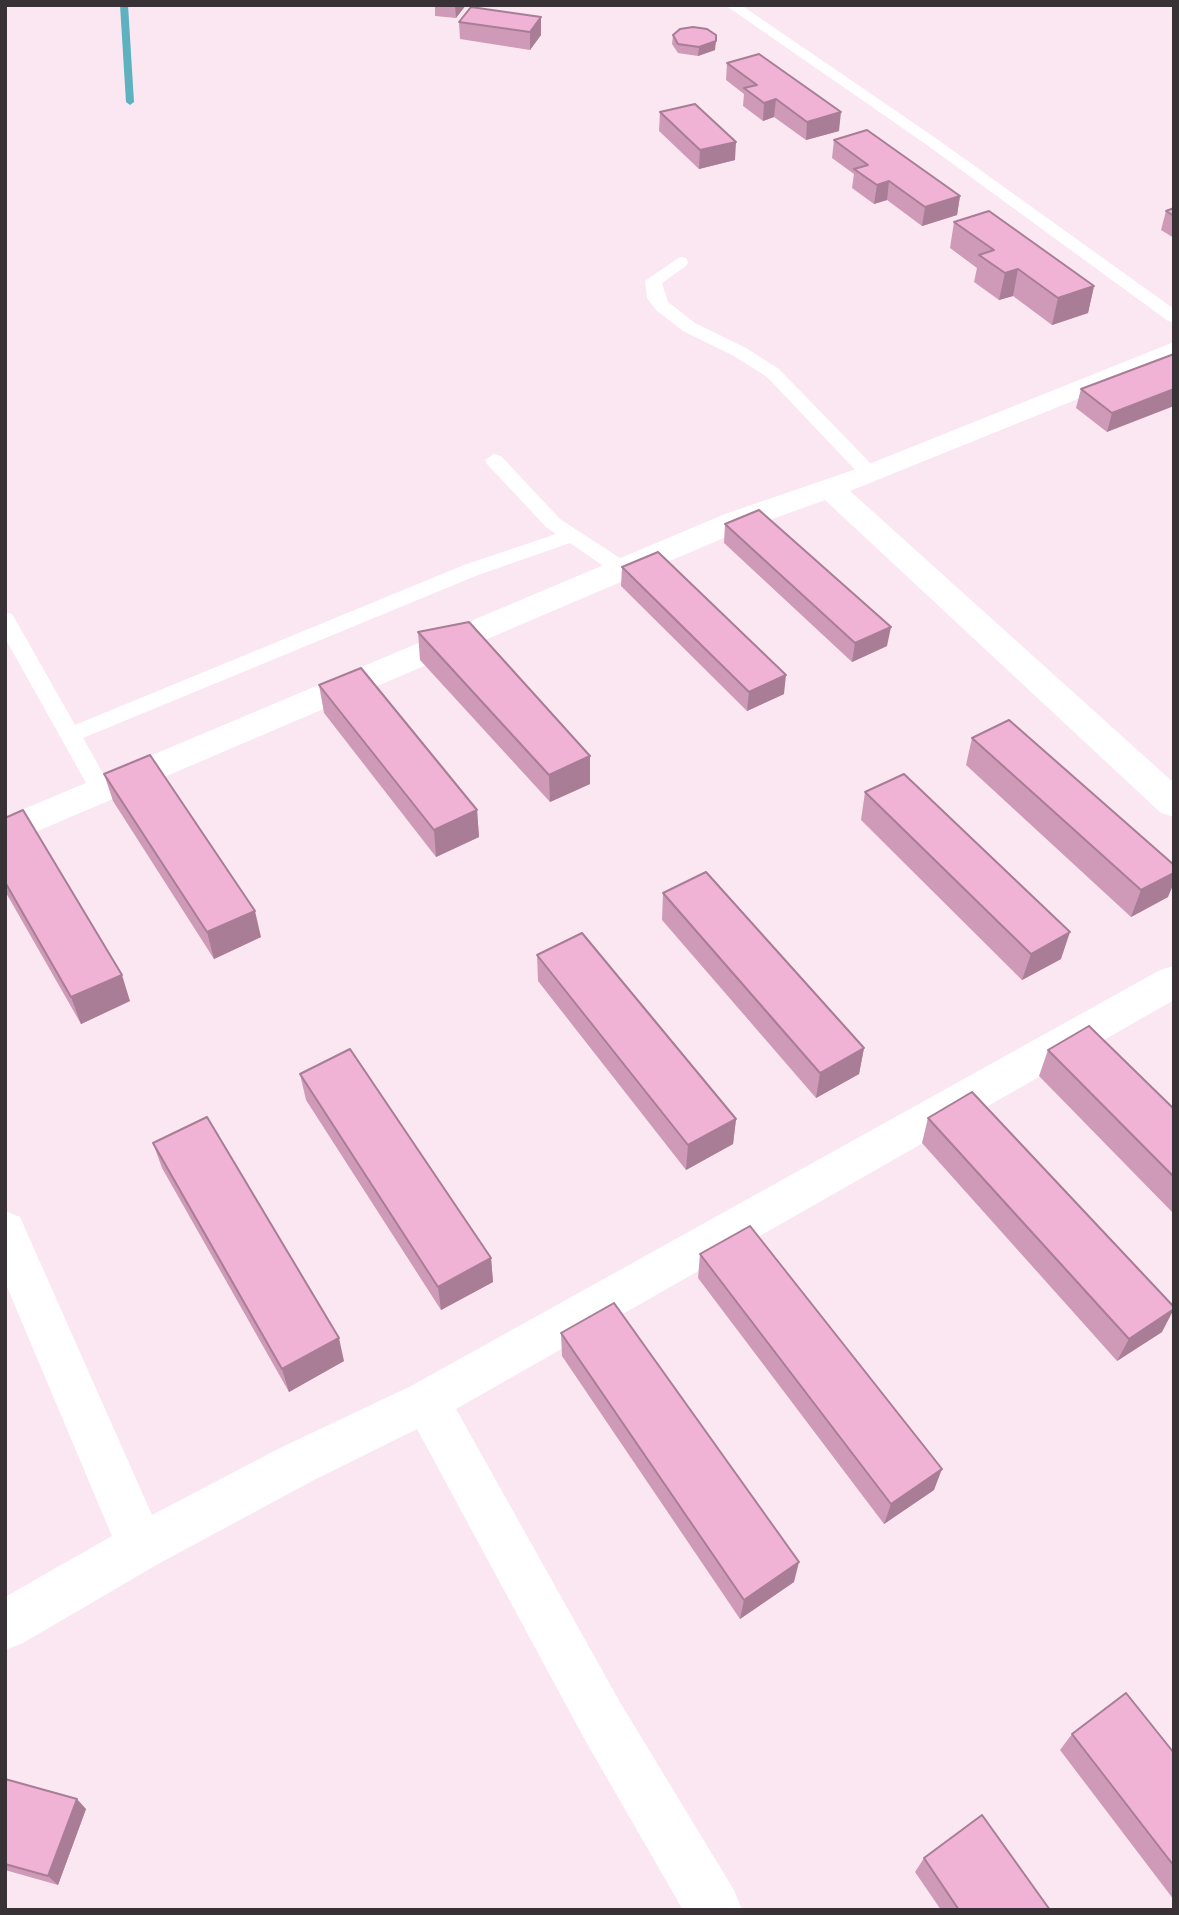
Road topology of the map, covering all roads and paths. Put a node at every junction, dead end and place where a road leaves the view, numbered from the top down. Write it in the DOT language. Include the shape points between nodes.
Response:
graph roads {
  1 [pos="732,5"];
  2 [pos="680,262"];
  3 [pos="1174,317"];
  4 [pos="1174,351"];
  5 [pos="494,460"];
  6 [pos="870,474"];
  7 [pos="829,488"];
  8 [pos="570,536"];
  9 [pos="622,569"];
  10 [pos="5,619"];
  11 [pos="71,734"];
  12 [pos="102,791"];
  13 [pos="1174,804"];
  14 [pos="5,832"];
  15 [pos="1174,981"];
  16 [pos="5,1230"];
  17 [pos="426,1401"];
  18 [pos="141,1547"];
  19 [pos="5,1625"];
  20 [pos="715,1910"];
  1 -- 3 [label="lane"];
  2 -- 6 [label="lane" via="653,281 662,306 688,327 773,373"];
  4 -- 6 [label="street"];
  5 -- 8 [label="lane"];
  6 -- 7 [label="street"];
  7 -- 9 [label="street"];
  7 -- 13 [label="street"];
  8 -- 9 [label="lane"];
  8 -- 11 [label="lane" via="471,570"];
  9 -- 12 [label="street"];
  10 -- 11 [label="lane"];
  11 -- 12 [label="lane"];
  12 -- 14 [label="street"];
  15 -- 17 [label="street"];
  16 -- 18 [label="street"];
  17 -- 18 [label="street"];
  17 -- 20 [label="street" via="603,1722"];
  18 -- 19 [label="street"];
}
